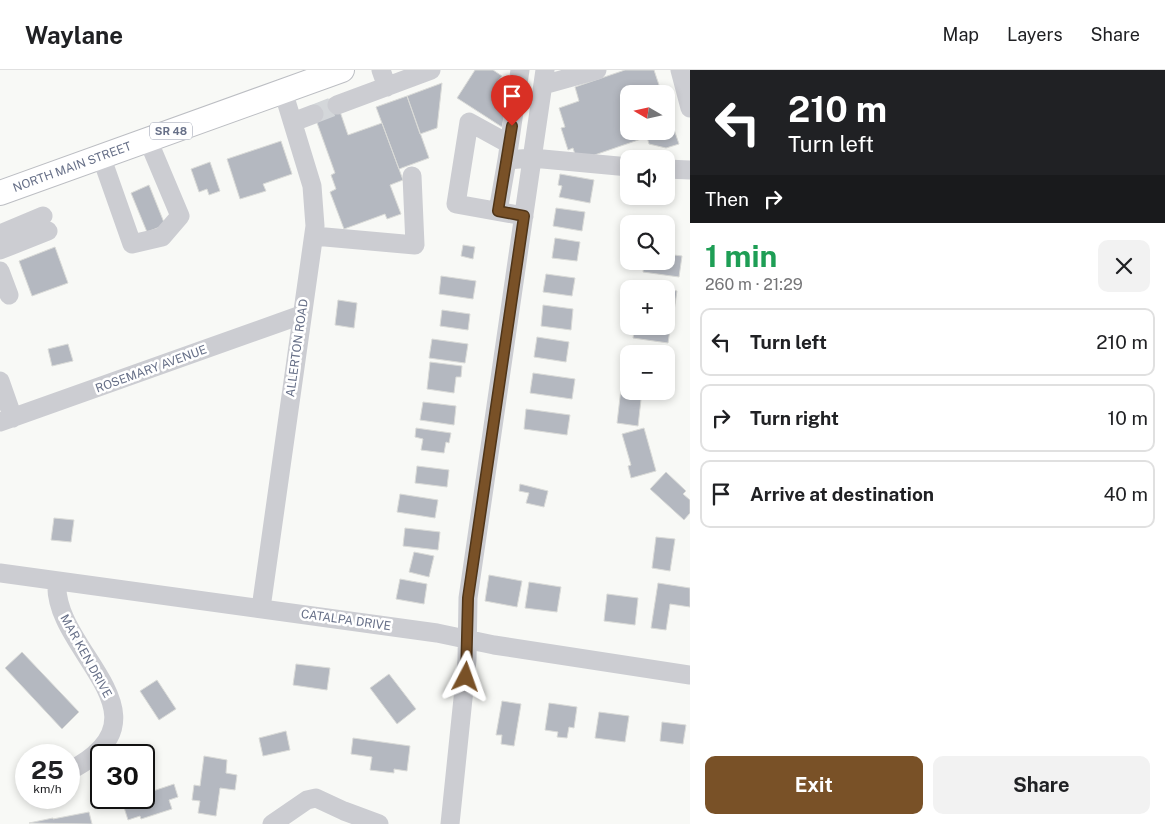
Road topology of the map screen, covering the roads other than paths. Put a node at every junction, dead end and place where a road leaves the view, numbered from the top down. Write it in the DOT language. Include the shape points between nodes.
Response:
graph roads {
  1 [pos="431,70"];
  2 [pos="520,70"];
  3 [pos="597,70"];
  4 [pos="680,70"];
  5 [pos="339,71"];
  6 [pos="544,77"];
  7 [pos="384,78"];
  8 [pos="282,92"];
  9 [pos="690,108"];
  10 [pos="314,114"];
  11 [pos="293,122"];
  12 [pos="148,140"];
  13 [pos="508,152"];
  14 [pos="102,156"];
  15 [pos="532,158"];
  16 [pos="620,166"];
  17 [pos="675,169"];
  18 [pos="690,170"];
  19 [pos="412,176"];
  20 [pos="0,192"];
  21 [pos="498,211"];
  22 [pos="524,216"];
  23 [pos="0,234"];
  24 [pos="314,236"];
  25 [pos="0,250"];
  26 [pos="0,270"];
  27 [pos="9,295"];
  28 [pos="301,315"];
  29 [pos="0,381"];
  30 [pos="7,420"];
  31 [pos="0,573"];
  32 [pos="57,581"];
  33 [pos="262,608"];
  34 [pos="468,639"];
  35 [pos="690,675"];
  36 [pos="80,764"];
  37 [pos="272,824"];
  38 [pos="379,824"];
  39 [pos="450,824"];
  1 -- 7 [label="street"];
  2 -- 13 [label="street"];
  3 -- 6 [label="street"];
  4 -- 9 [label="street"];
  5 -- 7 [label="street" via="342,104"];
  5 -- 8 [label="main road, NORTH MAIN STREET / SR 48"];
  6 -- 15 [label="street"];
  8 -- 11 [label="street, ALLERTON ROAD"];
  8 -- 12 [label="main road, NORTH MAIN STREET / SR 48"];
  10 -- 11 [label="street"];
  11 -- 24 [label="street, ALLERTON ROAD" via="312,186"];
  12 -- 14 [label="main road, NORTH MAIN STREET / SR 48"];
  12 -- 14 [label="street" via="180,216 162,237 132,244"];
  13 -- 15 [label="street"];
  13 -- 21 [label="street"];
  13 -- 21 [label="street" via="469,122 456,204"];
  14 -- 20 [label="main road, NORTH MAIN STREET / SR 48"];
  15 -- 16 [label="street"];
  15 -- 22 [label="street"];
  17 -- 18 [label="street"];
  19 -- 24 [label="street" via="415,245"];
  21 -- 22 [label="street"];
  22 -- 34 [label="street" via="468,598"];
  23 -- 25 [label="street" via="46,223"];
  24 -- 28 [label="street, ALLERTON ROAD"];
  26 -- 27 [label="street"];
  28 -- 30 [label="street, ROSEMARY AVENUE"];
  28 -- 33 [label="street, ALLERTON ROAD"];
  29 -- 30 [label="street"];
  31 -- 32 [label="street, CATALPA DRIVE"];
  32 -- 33 [label="street, CATALPA DRIVE"];
  32 -- 36 [label="street, MAR KEN DRIVE" via="57,598 63,614 82,650 102,678 113,710 112,726 103,745"];
  33 -- 34 [label="street, CATALPA DRIVE"];
  34 -- 35 [label="street, CATALPA DRIVE"];
  34 -- 39 [label="street"];
  37 -- 38 [label="street" via="307,800 315,790 344,812"];
}
